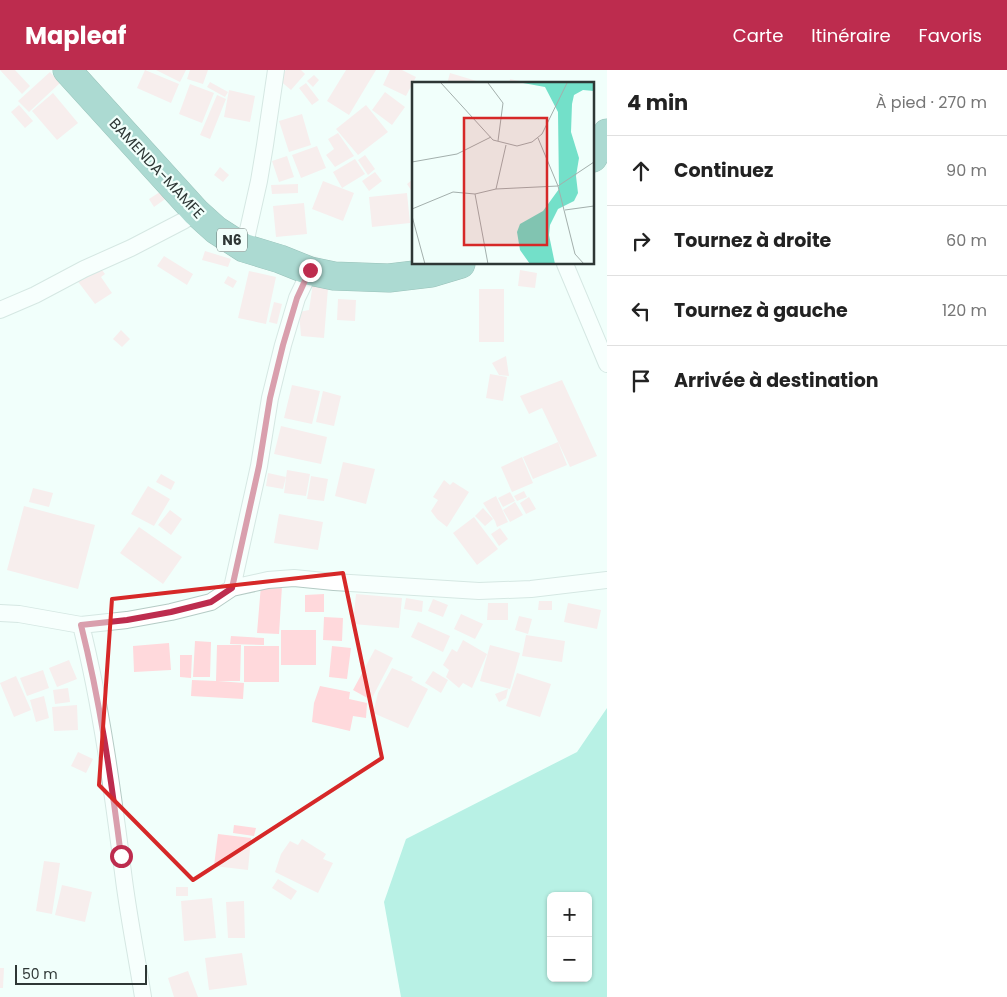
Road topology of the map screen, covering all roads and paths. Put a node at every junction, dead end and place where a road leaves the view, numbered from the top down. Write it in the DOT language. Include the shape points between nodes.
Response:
graph roads {
  1 [pos="67,70"];
  2 [pos="276,70"];
  3 [pos="607,133"];
  4 [pos="594,156"];
  5 [pos="196,212"];
  6 [pos="244,248"];
  7 [pos="457,265"];
  8 [pos="565,265"];
  9 [pos="310,270"];
  10 [pos="0,310"];
  11 [pos="607,364"];
  12 [pos="607,580"];
  13 [pos="232,588"];
  14 [pos="0,613"];
  15 [pos="81,625"];
  16 [pos="143,997"];
  1 -- 5 [label="highway, BAMENDA-MAMFE / N6"];
  2 -- 6 [label="street" via="259,181"];
  3 -- 4 [label="highway"];
  5 -- 6 [label="highway, BAMENDA-MAMFE / N6"];
  5 -- 10 [label="street" via="131,248"];
  6 -- 9 [label="highway, BAMENDA-MAMFE / N6"];
  7 -- 9 [label="highway, BAMENDA-MAMFE / N6" via="389,278 334,276"];
  8 -- 11 [label="street"];
  9 -- 13 [label="street" via="297,298 270,398 259,466"];
  12 -- 13 [label="street" via="479,591 294,578"];
  13 -- 15 [label="street" via="211,602 171,612"];
  14 -- 15 [label="street"];
  15 -- 16 [label="street" via="98,701"];
}
